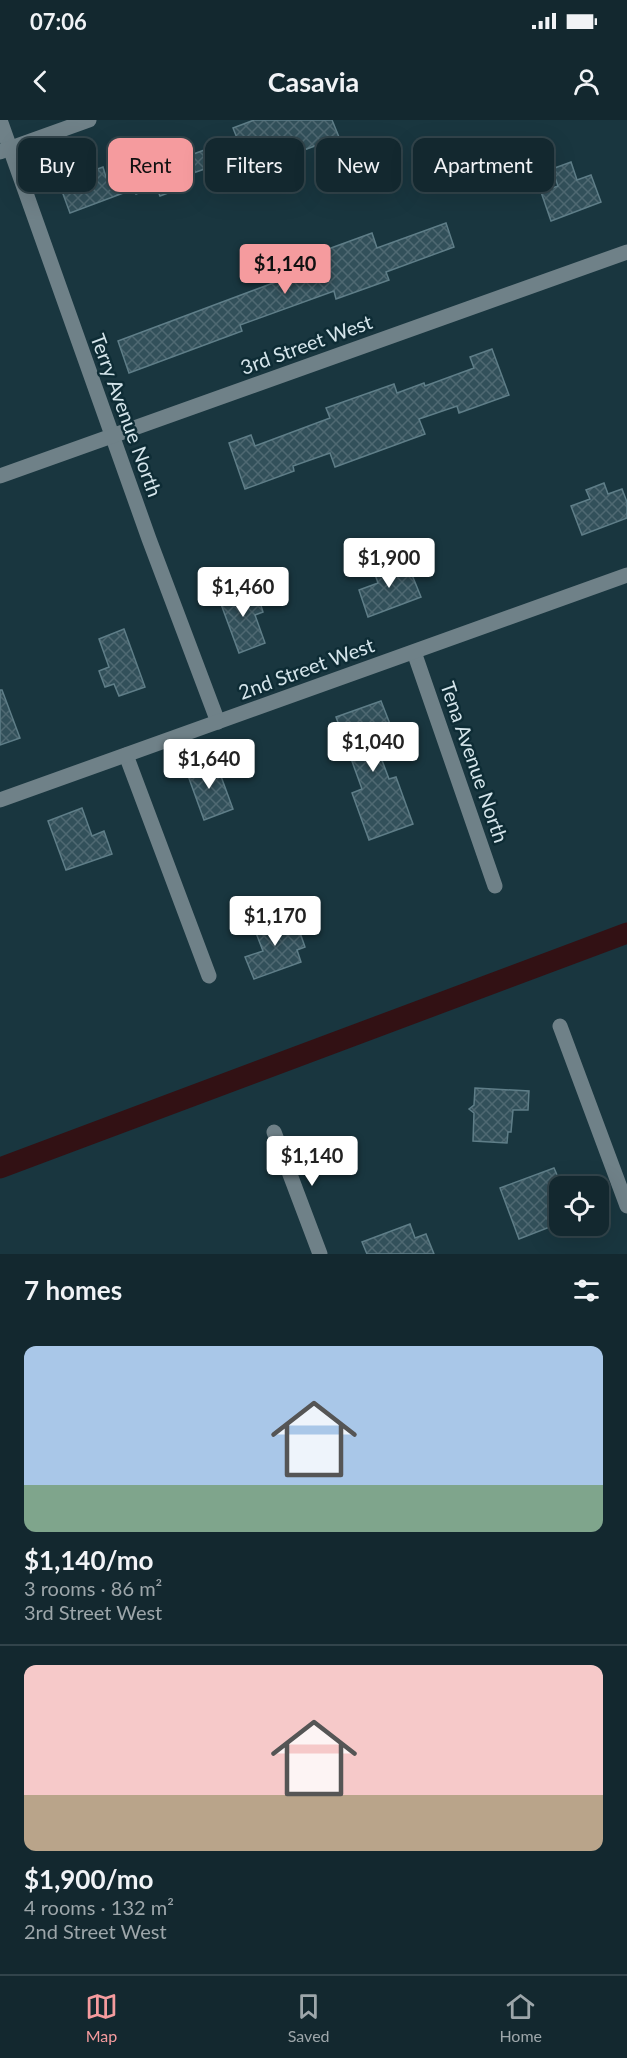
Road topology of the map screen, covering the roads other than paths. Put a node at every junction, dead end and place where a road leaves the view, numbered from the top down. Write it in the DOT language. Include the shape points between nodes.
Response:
graph roads {
  1 [pos="0,120"];
  2 [pos="89,120"];
  3 [pos="5,150"];
  4 [pos="627,252"];
  5 [pos="112,436"];
  6 [pos="0,476"];
  7 [pos="627,575"];
  8 [pos="414,652"];
  9 [pos="218,722"];
  10 [pos="126,755"];
  11 [pos="0,800"];
  12 [pos="495,886"];
  13 [pos="209,976"];
  14 [pos="560,1026"];
  15 [pos="274,1132"];
  16 [pos="627,1206"];
  17 [pos="320,1254"];
  1 -- 3 [label="street, Terry Avenue North"];
  2 -- 3 [label="street"];
  3 -- 5 [label="street, Terry Avenue North"];
  4 -- 5 [label="street, 3rd Street West"];
  5 -- 6 [label="street, 3rd Street West"];
  5 -- 9 [label="street, Terry Avenue North"];
  7 -- 8 [label="street, 2nd Street West"];
  8 -- 9 [label="street, 2nd Street West"];
  8 -- 12 [label="street, Tena Avenue North"];
  9 -- 10 [label="street, 2nd Street West"];
  10 -- 11 [label="street, 2nd Street West"];
  10 -- 13 [label="street"];
  14 -- 16 [label="street"];
  15 -- 17 [label="street"];
}
